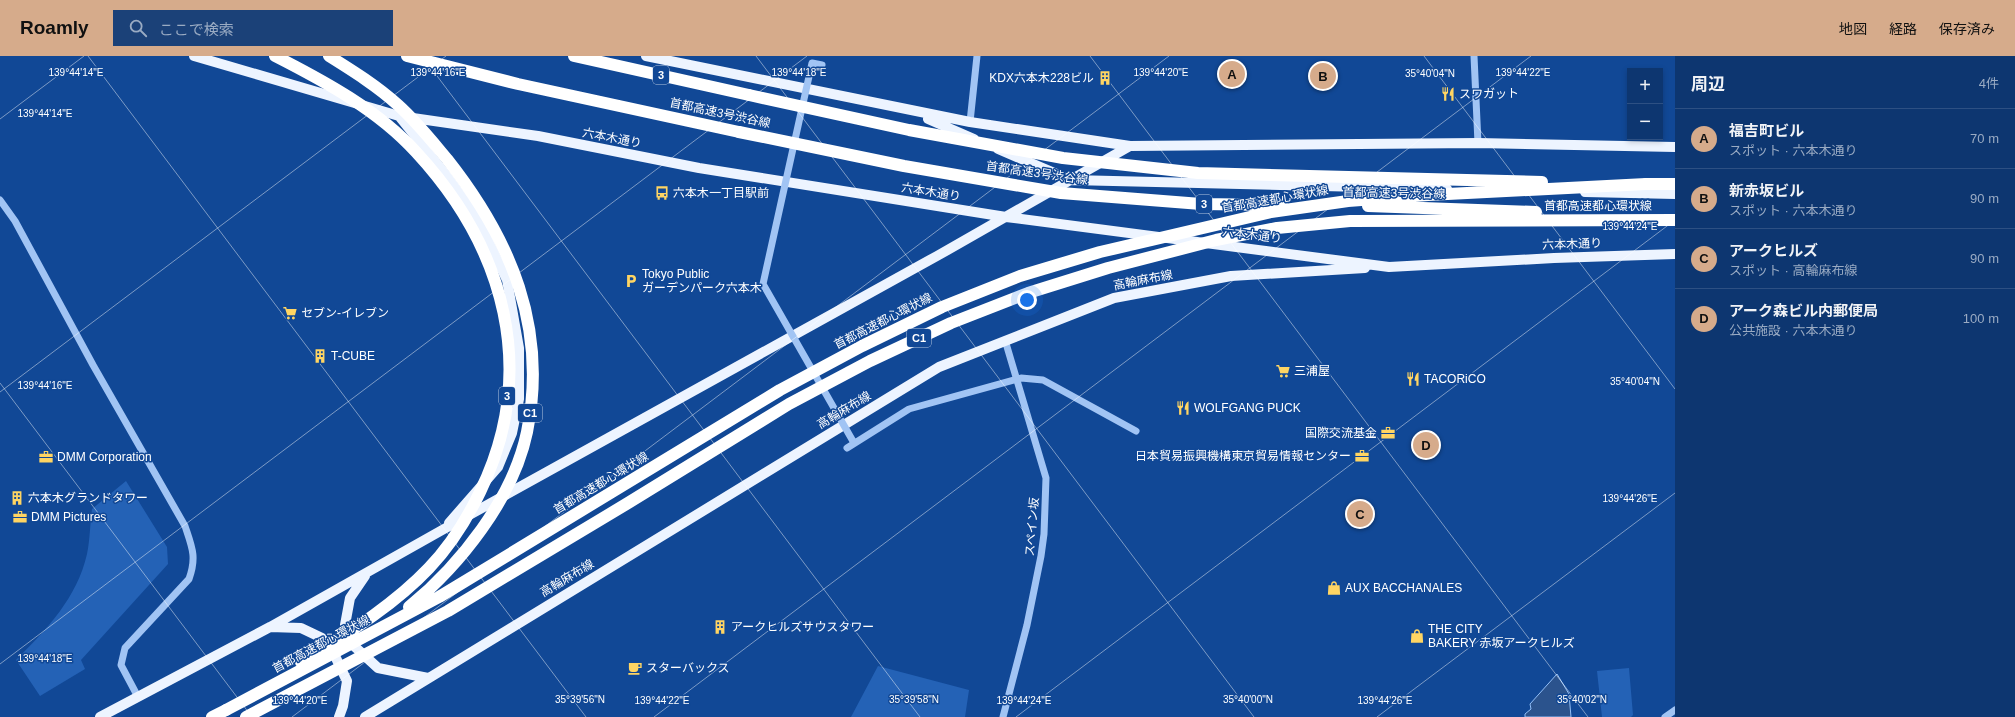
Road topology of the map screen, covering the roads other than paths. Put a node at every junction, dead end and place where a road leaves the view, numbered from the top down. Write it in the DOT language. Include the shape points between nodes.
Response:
graph roads {
  1 [pos="194,56"];
  2 [pos="275,56"];
  3 [pos="329,56"];
  4 [pos="407,56"];
  5 [pos="574,56"];
  6 [pos="646,56"];
  7 [pos="977,56"];
  8 [pos="1474,56"];
  9 [pos="822,65"];
  10 [pos="909,111"];
  11 [pos="399,116"];
  12 [pos="970,122"];
  13 [pos="1478,143"];
  14 [pos="1130,146"];
  15 [pos="1675,147"];
  16 [pos="1070,180"];
  17 [pos="1646,184"];
  18 [pos="1675,184"];
  19 [pos="1675,194"];
  20 [pos="0,200"];
  21 [pos="1006,217"];
  22 [pos="1675,219"];
  23 [pos="1675,254"];
  24 [pos="1389,267"];
  25 [pos="1005,340"];
  26 [pos="1136,431"];
  27 [pos="854,443"];
  28 [pos="847,448"];
  29 [pos="444,529"];
  30 [pos="366,574"];
  31 [pos="270,627"];
  32 [pos="428,678"];
  33 [pos="138,697"];
  34 [pos="226,710"];
  35 [pos="1675,710"];
  36 [pos="100,717"];
  37 [pos="212,717"];
  38 [pos="245,717"];
  39 [pos="339,717"];
  40 [pos="365,717"];
  41 [pos="1003,717"];
  42 [pos="1665,717"];
  1 -- 11 [label="main road, 六本木通り"];
  2 -- 34 [label="highway, 3, bridge" via="342,93 380,120 415,150 444,186 469,222 485,254 496,285 509,342 509,376 503,427 487,477 464,523 429,568 390,604 369,619"];
  3 -- 38 [label="highway, C1, bridge" via="398,105 459,174 486,213 504,245 526,311 531,339 532,401 517,464 478,534 446,573 426,593 378,631"];
  4 -- 22 [label="highway, 首都高速3号渋谷線 / 3, bridge" via="518,84 740,132 904,166 1062,193 1201,204 1422,207"];
  5 -- 17 [label="highway, 首都高速都心環状線 / 3, bridge" via="901,128 1064,158 1198,173"];
  6 -- 10 [label="main road"];
  7 -- 12 [label="street"];
  8 -- 13 [label="street"];
  9 -- 27 [label="street, bridge" via="812,63 763,284"];
  10 -- 12 [label="main road"];
  10 -- 16 [label="main road"];
  11 -- 21 [label="main road, 六本木通り" via="538,136 699,168"];
  11 -- 29 [label="main road" via="478,219 507,280 519,348 519,399 512,433 498,467"];
  12 -- 14 [label="main road"];
  13 -- 14 [label="main road"];
  13 -- 15 [label="main road"];
  14 -- 16 [label="main road"];
  16 -- 19 [label="main road"];
  16 -- 21 [label="main road"];
  17 -- 18 [label="highway, 首都高速都心環状線 / C1"];
  17 -- 34 [label="highway, 首都高速都心環状線 / C1, bridge" via="1428,195 1348,201 1271,212 1100,252 1020,276 942,307 780,390 439,597"];
  20 -- 33 [label="street" via="15,221 185,526 194,554 193,568 188,579 125,648 121,665"];
  21 -- 24 [label="main road, 六本木通り"];
  21 -- 29 [label="main road"];
  22 -- 38 [label="highway, 首都高速都心環状線 / C1, bridge" via="1358,221 1278,228 1216,240 1028,293 951,323 870,361 790,404 448,611"];
  23 -- 24 [label="main road, 六本木通り"];
  24 -- 25 [label="main road, 高輪麻布線" via="1231,276 1114,298"];
  25 -- 32 [label="main road, 高輪麻布線" via="939,367"];
  25 -- 41 [label="street, スペイン坂" via="1046,478 1041,556 1027,625"];
  26 -- 27 [label="street, bridge" via="1043,380 1021,378 909,409"];
  27 -- 28 [label="street, bridge"];
  29 -- 30 [label="main road"];
  30 -- 31 [label="main road"];
  30 -- 32 [label="main road" via="350,598 345,626 354,646 378,668"];
  31 -- 33 [label="main road"];
  31 -- 39 [label="main road" via="302,628 322,638 347,680"];
  32 -- 40 [label="main road, 高輪麻布線"];
  33 -- 36 [label="main road"];
  34 -- 37 [label="highway, 首都高速都心環状線 / C1"];
  35 -- 42 [label="street"];
}
